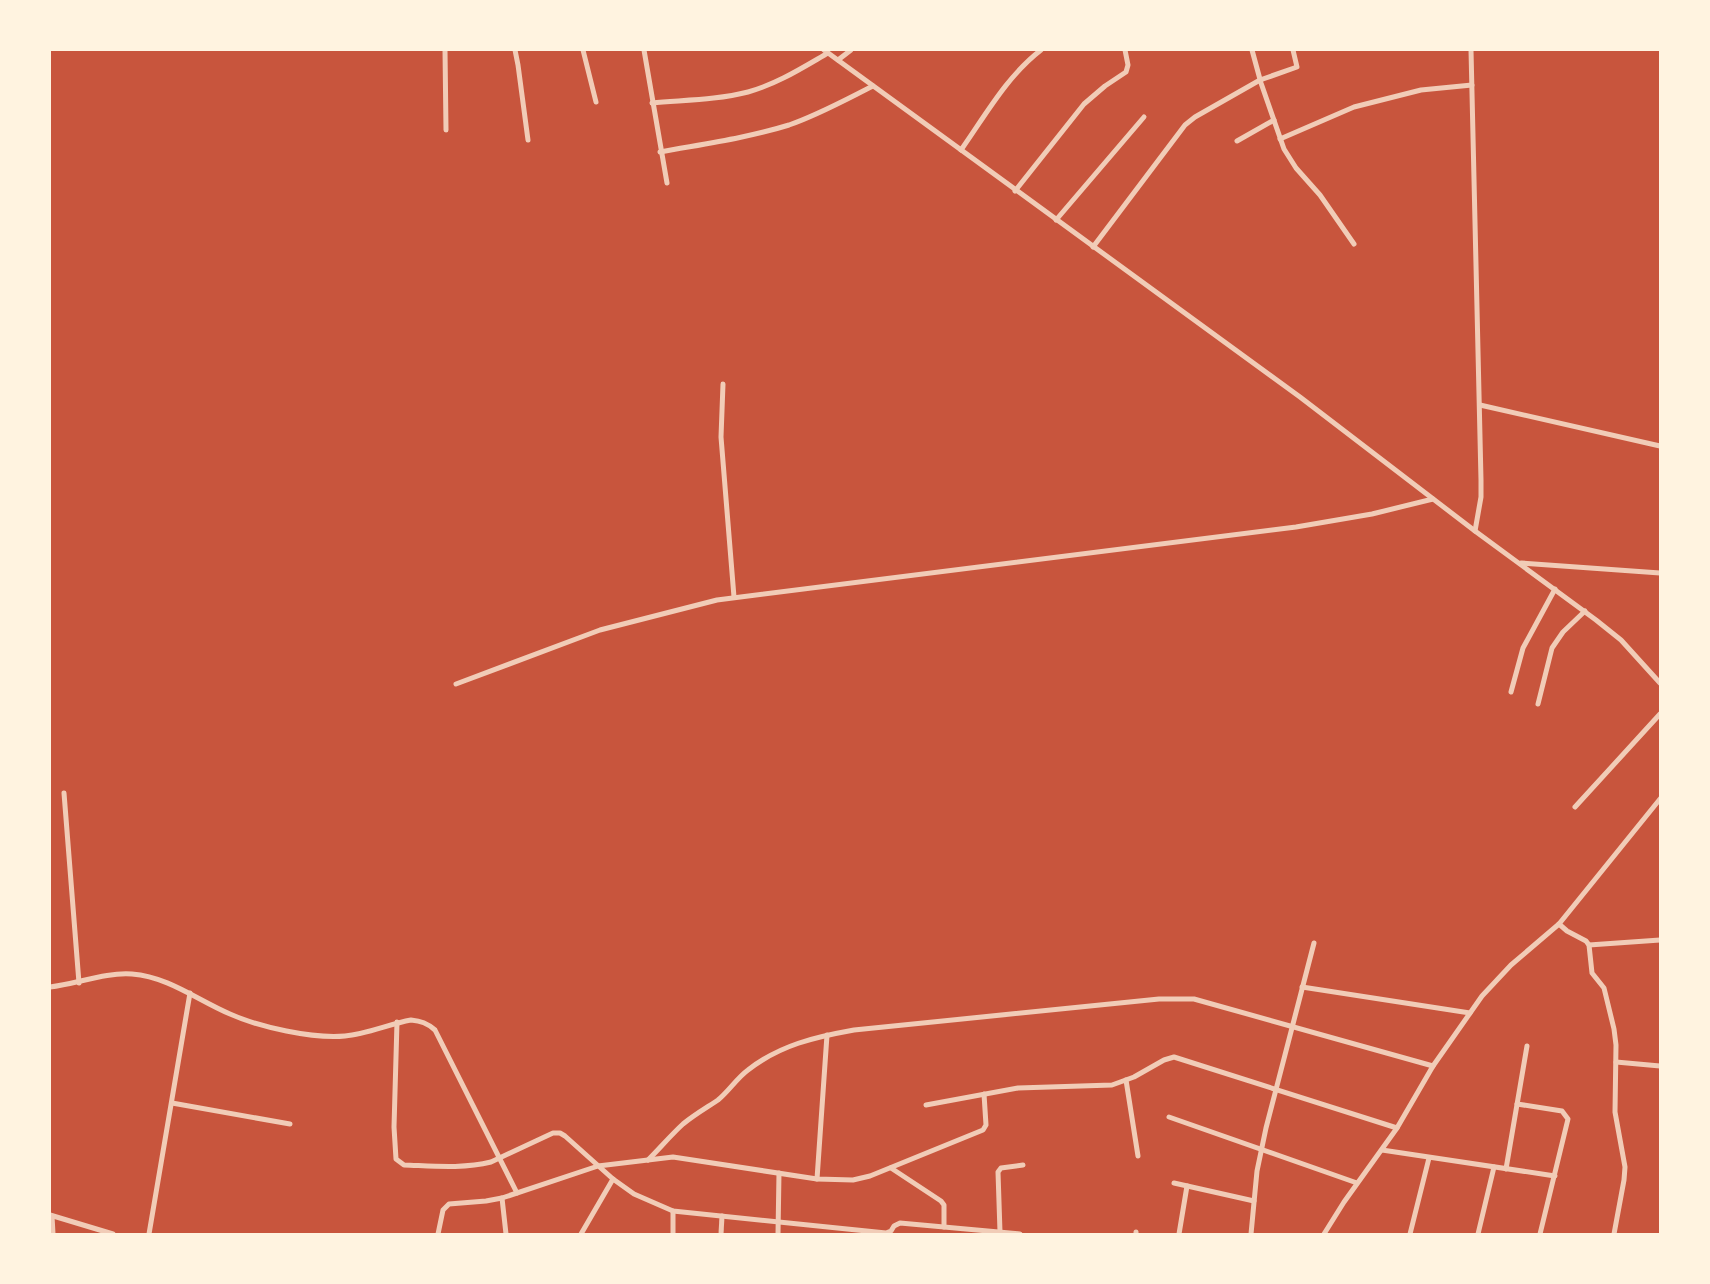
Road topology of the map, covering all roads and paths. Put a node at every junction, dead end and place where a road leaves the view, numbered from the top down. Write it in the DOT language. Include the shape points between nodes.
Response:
graph roads {
  1 [pos="445,50"];
  2 [pos="515,50"];
  3 [pos="583,50"];
  4 [pos="644,50"];
  5 [pos="851,50"];
  6 [pos="1041,50"];
  7 [pos="1125,50"];
  8 [pos="1252,50"];
  9 [pos="1293,50"];
  10 [pos="1471,50"];
  11 [pos="826,52"];
  12 [pos="838,60"];
  13 [pos="1260,80"];
  14 [pos="1472,85"];
  15 [pos="873,86"];
  16 [pos="596,102"];
  17 [pos="652,103"];
  18 [pos="1144,117"];
  19 [pos="1274,120"];
  20 [pos="446,130"];
  21 [pos="1280,139"];
  22 [pos="528,140"];
  23 [pos="1237,141"];
  24 [pos="961,150"];
  25 [pos="660,152"];
  26 [pos="667,183"];
  27 [pos="1015,191"];
  28 [pos="1056,220"];
  29 [pos="1354,244"];
  30 [pos="1093,247"];
  31 [pos="723,384"];
  32 [pos="1480,405"];
  33 [pos="1660,446"];
  34 [pos="1433,499"];
  35 [pos="1475,531"];
  36 [pos="1519,563"];
  37 [pos="1660,573"];
  38 [pos="1555,589"];
  39 [pos="734,597"];
  40 [pos="1585,611"];
  41 [pos="1660,683"];
  42 [pos="456,684"];
  43 [pos="1511,692"];
  44 [pos="1538,704"];
  45 [pos="1660,714"];
  46 [pos="64,792"];
  47 [pos="1660,799"];
  48 [pos="1575,807"];
  49 [pos="1559,924"];
  50 [pos="1660,940"];
  51 [pos="1314,943"];
  52 [pos="1589,945"];
  53 [pos="79,983"];
  54 [pos="50,987"];
  55 [pos="1302,987"];
  56 [pos="190,993"];
  57 [pos="1470,1013"];
  58 [pos="397,1022"];
  59 [pos="1292,1026"];
  60 [pos="827,1035"];
  61 [pos="1527,1046"];
  62 [pos="1616,1062"];
  63 [pos="1433,1066"];
  64 [pos="1660,1066"];
  65 [pos="1126,1080"];
  66 [pos="1276,1089"];
  67 [pos="984,1094"];
  68 [pos="172,1103"];
  69 [pos="1517,1104"];
  70 [pos="926,1105"];
  71 [pos="1169,1117"];
  72 [pos="290,1124"];
  73 [pos="1397,1128"];
  74 [pos="1262,1150"];
  75 [pos="1382,1150"];
  76 [pos="1138,1156"];
  77 [pos="500,1158"];
  78 [pos="1429,1158"];
  79 [pos="648,1160"];
  80 [pos="1022,1165"];
  81 [pos="598,1166"];
  82 [pos="1494,1167"];
  83 [pos="891,1168"];
  84 [pos="1506,1169"];
  85 [pos="779,1173"];
  86 [pos="1555,1176"];
  87 [pos="817,1179"];
  88 [pos="613,1180"];
  89 [pos="1174,1183"];
  90 [pos="1357,1183"];
  91 [pos="1187,1186"];
  92 [pos="517,1193"];
  93 [pos="502,1198"];
  94 [pos="1254,1201"];
  95 [pos="673,1211"];
  96 [pos="51,1216"];
  97 [pos="722,1216"];
  98 [pos="779,1222"];
  99 [pos="937,1226"];
  100 [pos="944,1227"];
  101 [pos="1000,1232"];
  102 [pos="990,1233"];
  103 [pos="53,1234"];
  104 [pos="113,1234"];
  105 [pos="149,1234"];
  106 [pos="438,1234"];
  107 [pos="506,1234"];
  108 [pos="581,1234"];
  109 [pos="673,1234"];
  110 [pos="722,1234"];
  111 [pos="778,1234"];
  112 [pos="937,1234"];
  113 [pos="1020,1234"];
  114 [pos="1179,1234"];
  115 [pos="1250,1234"];
  116 [pos="1324,1234"];
  117 [pos="1410,1234"];
  118 [pos="1478,1234"];
  119 [pos="1540,1234"];
  120 [pos="1614,1234"];
  1 -- 20 [label="street"];
  2 -- 22 [label="street"];
  3 -- 16 [label="street"];
  4 -- 17 [label="street"];
  5 -- 12 [label="street"];
  6 -- 24 [label="street" via="1005,87"];
  7 -- 27 [label="street" via="1126,72 1084,104"];
  8 -- 13 [label="street"];
  9 -- 13 [label="street" via="1297,67"];
  10 -- 14 [label="street"];
  11 -- 12 [label="street"];
  11 -- 17 [label="street" via="783,78 747,92"];
  12 -- 15 [label="street"];
  13 -- 19 [label="street"];
  13 -- 30 [label="street" via="1195,116 1185,125"];
  14 -- 21 [label="street" via="1421,90 1354,107"];
  14 -- 32 [label="street"];
  15 -- 24 [label="street"];
  15 -- 25 [label="street" via="790,125"];
  17 -- 25 [label="street"];
  18 -- 28 [label="street"];
  19 -- 21 [label="street"];
  19 -- 23 [label="street"];
  21 -- 29 [label="street" via="1290,159"];
  24 -- 27 [label="street"];
  25 -- 26 [label="street"];
  27 -- 28 [label="street"];
  28 -- 30 [label="street"];
  30 -- 34 [label="street" via="1300,397"];
  31 -- 39 [label="street" via="721,445"];
  32 -- 33 [label="street"];
  32 -- 35 [label="street" via="1481,497"];
  34 -- 35 [label="street"];
  34 -- 39 [label="street" via="1296,527"];
  35 -- 36 [label="street"];
  36 -- 37 [label="street"];
  36 -- 38 [label="street"];
  38 -- 40 [label="street"];
  38 -- 43 [label="street" via="1524,648"];
  39 -- 42 [label="street" via="600,630"];
  40 -- 41 [label="street" via="1621,640"];
  40 -- 44 [label="street" via="1560,635 1552,648"];
  45 -- 48 [label="street"];
  46 -- 53 [label="street"];
  47 -- 49 [label="street"];
  49 -- 52 [label="street"];
  49 -- 57 [label="street" via="1511,965"];
  50 -- 52 [label="street"];
  51 -- 55 [label="street"];
  52 -- 62 [label="street" via="1592,973 1603,984 1614,1029"];
  53 -- 54 [label="street"];
  53 -- 56 [label="street" via="113,974 131,974 165,981"];
  55 -- 57 [label="street"];
  55 -- 59 [label="street"];
  56 -- 58 [label="street" via="232,1015 304,1034 345,1036"];
  56 -- 68 [label="street"];
  57 -- 63 [label="street"];
  58 -- 77 [label="street" via="420,1021 435,1030"];
  58 -- 77 [label="street" via="396,1159 404,1166 471,1166"];
  59 -- 60 [label="street" via="1194,999 1159,999"];
  59 -- 63 [label="street"];
  59 -- 66 [label="street"];
  60 -- 79 [label="street" via="784,1048 746,1071"];
  60 -- 87 [label="street"];
  61 -- 69 [label="street"];
  62 -- 64 [label="street"];
  62 -- 120 [label="street" via="1615,1112 1625,1167"];
  63 -- 73 [label="street"];
  65 -- 66 [label="street" via="1174,1057"];
  65 -- 67 [label="street" via="1112,1084 1018,1088"];
  65 -- 76 [label="street"];
  66 -- 73 [label="street"];
  66 -- 74 [label="street"];
  67 -- 70 [label="street"];
  67 -- 83 [label="street" via="986,1125 983,1130"];
  68 -- 72 [label="street"];
  68 -- 105 [label="street"];
  69 -- 84 [label="street"];
  69 -- 86 [label="street" via="1566,1114 1568,1124"];
  71 -- 74 [label="street"];
  73 -- 75 [label="street"];
  74 -- 90 [label="street"];
  74 -- 94 [label="street"];
  75 -- 78 [label="street"];
  75 -- 90 [label="street"];
  77 -- 81 [label="street" via="554,1133 565,1136"];
  77 -- 92 [label="street"];
  78 -- 82 [label="street"];
  78 -- 117 [label="street"];
  79 -- 81 [label="street"];
  79 -- 85 [label="street" via="673,1157"];
  80 -- 101 [label="street" via="1001,1168 998,1172"];
  81 -- 88 [label="street"];
  81 -- 92 [label="street"];
  82 -- 84 [label="street"];
  82 -- 118 [label="street"];
  83 -- 87 [label="street" via="853,1180"];
  83 -- 100 [label="street" via="941,1201 944,1205"];
  84 -- 86 [label="street"];
  85 -- 87 [label="street"];
  85 -- 98 [label="street"];
  86 -- 119 [label="street"];
  88 -- 95 [label="street" via="634,1194"];
  88 -- 108 [label="street"];
  89 -- 91 [label="street"];
  90 -- 116 [label="street"];
  91 -- 94 [label="street"];
  91 -- 114 [label="street"];
  92 -- 93 [label="street"];
  93 -- 106 [label="street" via="449,1204 443,1210"];
  93 -- 107 [label="street"];
  94 -- 115 [label="street"];
  95 -- 97 [label="street"];
  95 -- 109 [label="street"];
  96 -- 103 [label="street"];
  96 -- 104 [label="street"];
  97 -- 98 [label="street"];
  97 -- 110 [label="street"];
  98 -- 99 [label="street" via="886,1232 900,1223"];
  98 -- 111 [label="street"];
  99 -- 100 [label="street"];
  99 -- 112 [label="street"];
  100 -- 102 [label="street"];
  101 -- 102 [label="street"];
  101 -- 113 [label="street"];
}
